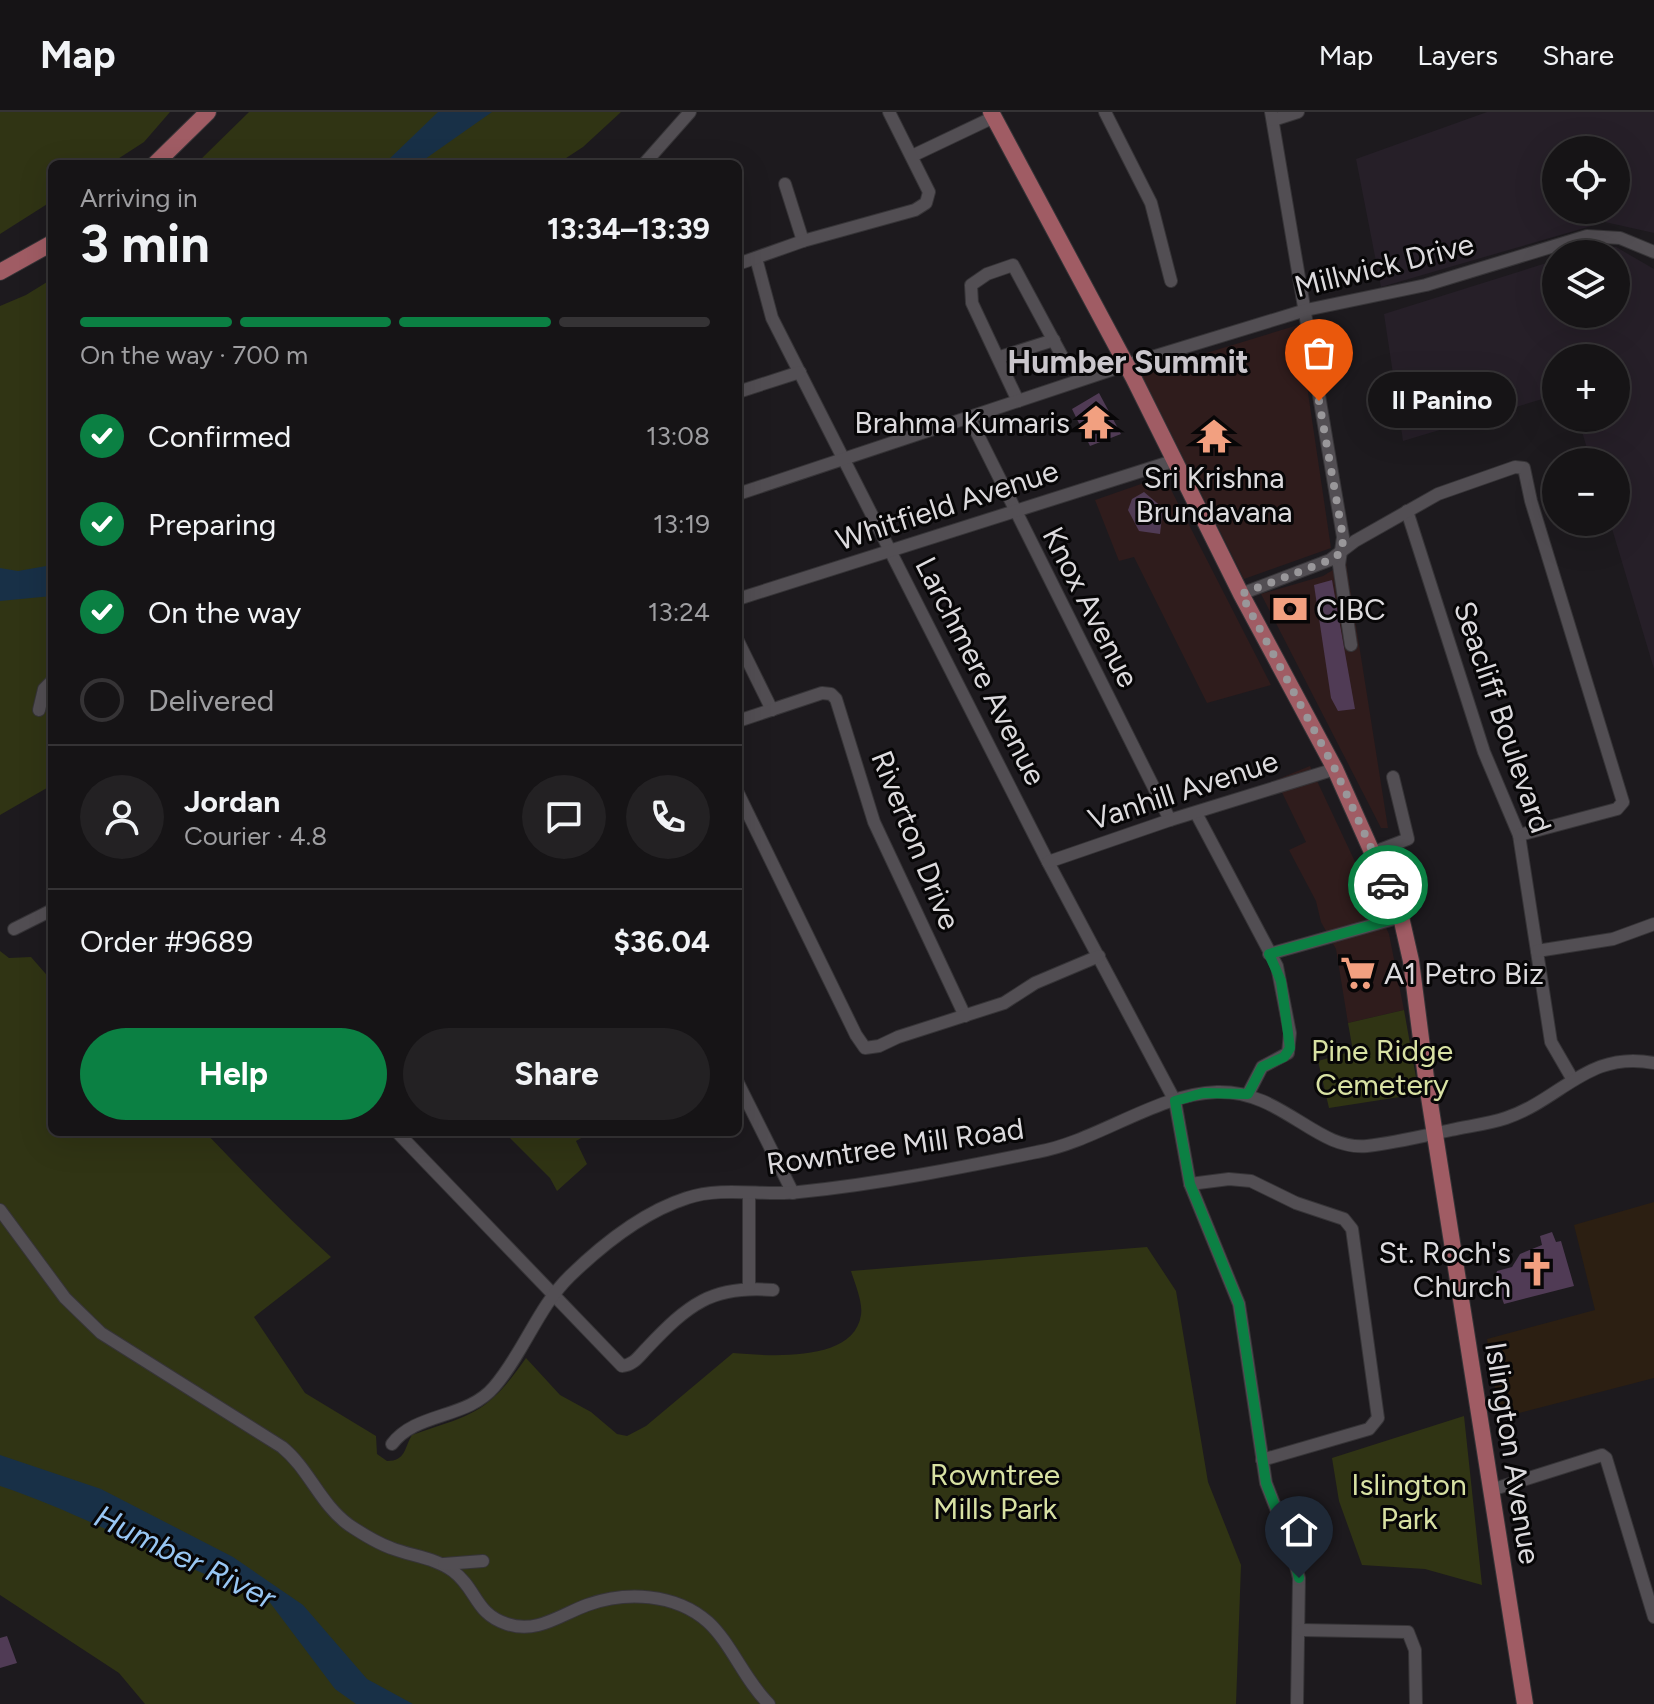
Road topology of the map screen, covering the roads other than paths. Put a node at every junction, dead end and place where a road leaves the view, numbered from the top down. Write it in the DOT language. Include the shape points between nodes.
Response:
graph roads {
  1 [pos="690,112"];
  2 [pos="889,112"];
  3 [pos="1105,112"];
  4 [pos="1298,112"];
  5 [pos="992,114"];
  6 [pos="1272,116"];
  7 [pos="203,118"];
  8 [pos="912,156"];
  9 [pos="159,160"];
  10 [pos="648,160"];
  11 [pos="785,184"];
  12 [pos="803,241"];
  13 [pos="48,245"];
  14 [pos="1654,252"];
  15 [pos="756,258"];
  16 [pos="742,263"];
  17 [pos="0,272"];
  18 [pos="1171,281"];
  19 [pos="1306,310"];
  20 [pos="1054,340"];
  21 [pos="1000,357"];
  22 [pos="1063,358"];
  23 [pos="1126,365"];
  24 [pos="800,372"];
  25 [pos="742,391"];
  26 [pos="1018,401"];
  27 [pos="969,417"];
  28 [pos="845,459"];
  29 [pos="1173,461"];
  30 [pos="742,493"];
  31 [pos="1013,510"];
  32 [pos="1407,511"];
  33 [pos="891,552"];
  34 [pos="1342,552"];
  35 [pos="1241,594"];
  36 [pos="742,598"];
  37 [pos="1351,645"];
  38 [pos="742,649"];
  39 [pos="48,685"];
  40 [pos="39,710"];
  41 [pos="772,710"];
  42 [pos="742,720"];
  43 [pos="1335,769"];
  44 [pos="1393,777"];
  45 [pos="742,801"];
  46 [pos="1196,813"];
  47 [pos="1170,820"];
  48 [pos="1519,835"];
  49 [pos="1374,852"];
  50 [pos="1048,862"];
  51 [pos="48,912"];
  52 [pos="1401,917"];
  53 [pos="1654,924"];
  54 [pos="14,929"];
  55 [pos="1537,951"];
  56 [pos="1269,954"];
  57 [pos="1099,956"];
  58 [pos="965,1016"];
  59 [pos="1654,1063"];
  60 [pos="1573,1080"];
  61 [pos="742,1091"];
  62 [pos="1248,1094"];
  63 [pos="1175,1101"];
  64 [pos="1436,1134"];
  65 [pos="401,1136"];
  66 [pos="1190,1184"];
  67 [pos="749,1193"];
  68 [pos="793,1193"];
  69 [pos="0,1210"];
  70 [pos="749,1288"];
  71 [pos="773,1290"];
  72 [pos="554,1295"];
  73 [pos="392,1444"];
  74 [pos="1262,1460"];
  75 [pos="1491,1490"];
  76 [pos="483,1561"];
  77 [pos="444,1564"];
  78 [pos="1654,1617"];
  79 [pos="1301,1630"];
  80 [pos="769,1704"];
  81 [pos="1297,1704"];
  82 [pos="1416,1704"];
  83 [pos="1525,1704"];
  1 -- 10 [label="street"];
  2 -- 8 [label="street"];
  3 -- 18 [label="street" via="1151,203"];
  4 -- 6 [label="street"];
  5 -- 8 [label="street"];
  5 -- 23 [label="main road, Islington Avenue"];
  6 -- 19 [label="street"];
  7 -- 9 [label="main road"];
  8 -- 12 [label="street" via="929,192 921,207"];
  11 -- 12 [label="street"];
  12 -- 15 [label="street"];
  13 -- 17 [label="main road"];
  14 -- 19 [label="street, Millwick Drive" via="1620,238 1587,236 1426,285"];
  15 -- 16 [label="street"];
  15 -- 24 [label="street, Larchmere Avenue" via="772,318"];
  19 -- 23 [label="street, Millwick Drive"];
  19 -- 34 [label="street"];
  20 -- 21 [label="street"];
  20 -- 21 [label="street" via="1013,265 971,285 972,303"];
  20 -- 22 [label="street"];
  21 -- 26 [label="street"];
  23 -- 26 [label="street, Millwick Drive"];
  23 -- 29 [label="main road, Islington Avenue"];
  24 -- 25 [label="street"];
  24 -- 28 [label="street, Larchmere Avenue"];
  26 -- 27 [label="street, Millwick Drive"];
  27 -- 28 [label="street, Millwick Drive"];
  27 -- 31 [label="street, Knox Avenue"];
  28 -- 30 [label="street, Millwick Drive"];
  28 -- 33 [label="street, Larchmere Avenue"];
  29 -- 31 [label="street, Whitfield Avenue"];
  29 -- 35 [label="main road, Islington Avenue"];
  31 -- 33 [label="street, Whitfield Avenue"];
  31 -- 47 [label="street, Knox Avenue"];
  32 -- 34 [label="street"];
  32 -- 48 [label="street, Seacliff Boulevard" via="1487,761"];
  32 -- 48 [label="street" via="1438,494 1515,467 1525,470 1623,802 1617,809"];
  33 -- 36 [label="street, Whitfield Avenue"];
  33 -- 50 [label="street, Larchmere Avenue"];
  34 -- 35 [label="street"];
  34 -- 37 [label="street" via="1339,565"];
  35 -- 43 [label="main road, Islington Avenue"];
  38 -- 41 [label="street"];
  39 -- 40 [label="street"];
  41 -- 42 [label="street, Riverton Drive"];
  41 -- 58 [label="street, Riverton Drive" via="822,693 836,699 874,822"];
  43 -- 46 [label="street, Vanhill Avenue"];
  43 -- 49 [label="main road, Islington Avenue"];
  44 -- 49 [label="street" via="1408,839"];
  45 -- 58 [label="street" via="862,1046 879,1046"];
  46 -- 47 [label="street, Vanhill Avenue"];
  46 -- 56 [label="street"];
  47 -- 50 [label="street, Vanhill Avenue"];
  48 -- 55 [label="street, Seacliff Boulevard"];
  49 -- 52 [label="main road, Islington Avenue"];
  50 -- 57 [label="street, Larchmere Avenue"];
  51 -- 54 [label="street"];
  52 -- 56 [label="street"];
  52 -- 64 [label="main road, Islington Avenue"];
  53 -- 55 [label="street" via="1613,939"];
  55 -- 60 [label="street, Seacliff Boulevard" via="1551,1042"];
  56 -- 62 [label="street" via="1281,981 1290,1048 1284,1057 1262,1067"];
  57 -- 58 [label="street" via="1035,983 1004,1003"];
  57 -- 63 [label="street, Larchmere Avenue"];
  59 -- 60 [label="street, Rowntree Mill Road" via="1611,1062"];
  60 -- 64 [label="street, Rowntree Mill Road" via="1517,1114"];
  61 -- 68 [label="street"];
  62 -- 63 [label="street, Rowntree Mill Road" via="1203,1093"];
  62 -- 64 [label="street, Rowntree Mill Road" via="1278,1106 1321,1135 1352,1146"];
  63 -- 66 [label="street, Larchmere Avenue"];
  63 -- 68 [label="street, Rowntree Mill Road" via="1061,1147"];
  64 -- 75 [label="main road, Islington Avenue"];
  65 -- 72 [label="street"];
  66 -- 74 [label="street, Larchmere Avenue" via="1239,1304"];
  66 -- 74 [label="street" via="1251,1181 1344,1219 1352,1229 1378,1418 1369,1429"];
  67 -- 68 [label="street, Rowntree Mill Road"];
  67 -- 70 [label="street"];
  67 -- 72 [label="street, Rowntree Mill Road" via="701,1194 667,1207 616,1236"];
  69 -- 77 [label="street" via="65,1298 101,1333 282,1447 325,1504 349,1525 388,1547"];
  70 -- 71 [label="street"];
  70 -- 72 [label="street" via="695,1302 633,1363 622,1366"];
  72 -- 73 [label="street, Rowntree Mill Road" via="486,1396 402,1430"];
  74 -- 79 [label="street, Larchmere Avenue" via="1271,1500 1296,1562"];
  75 -- 78 [label="street" via="1606,1458"];
  75 -- 83 [label="main road, Islington Avenue"];
  76 -- 77 [label="street"];
  77 -- 80 [label="street" via="488,1616 513,1626 542,1625 616,1597 677,1603 707,1622"];
  79 -- 81 [label="street, Larchmere Avenue"];
  79 -- 82 [label="street" via="1408,1632 1414,1641"];
}
